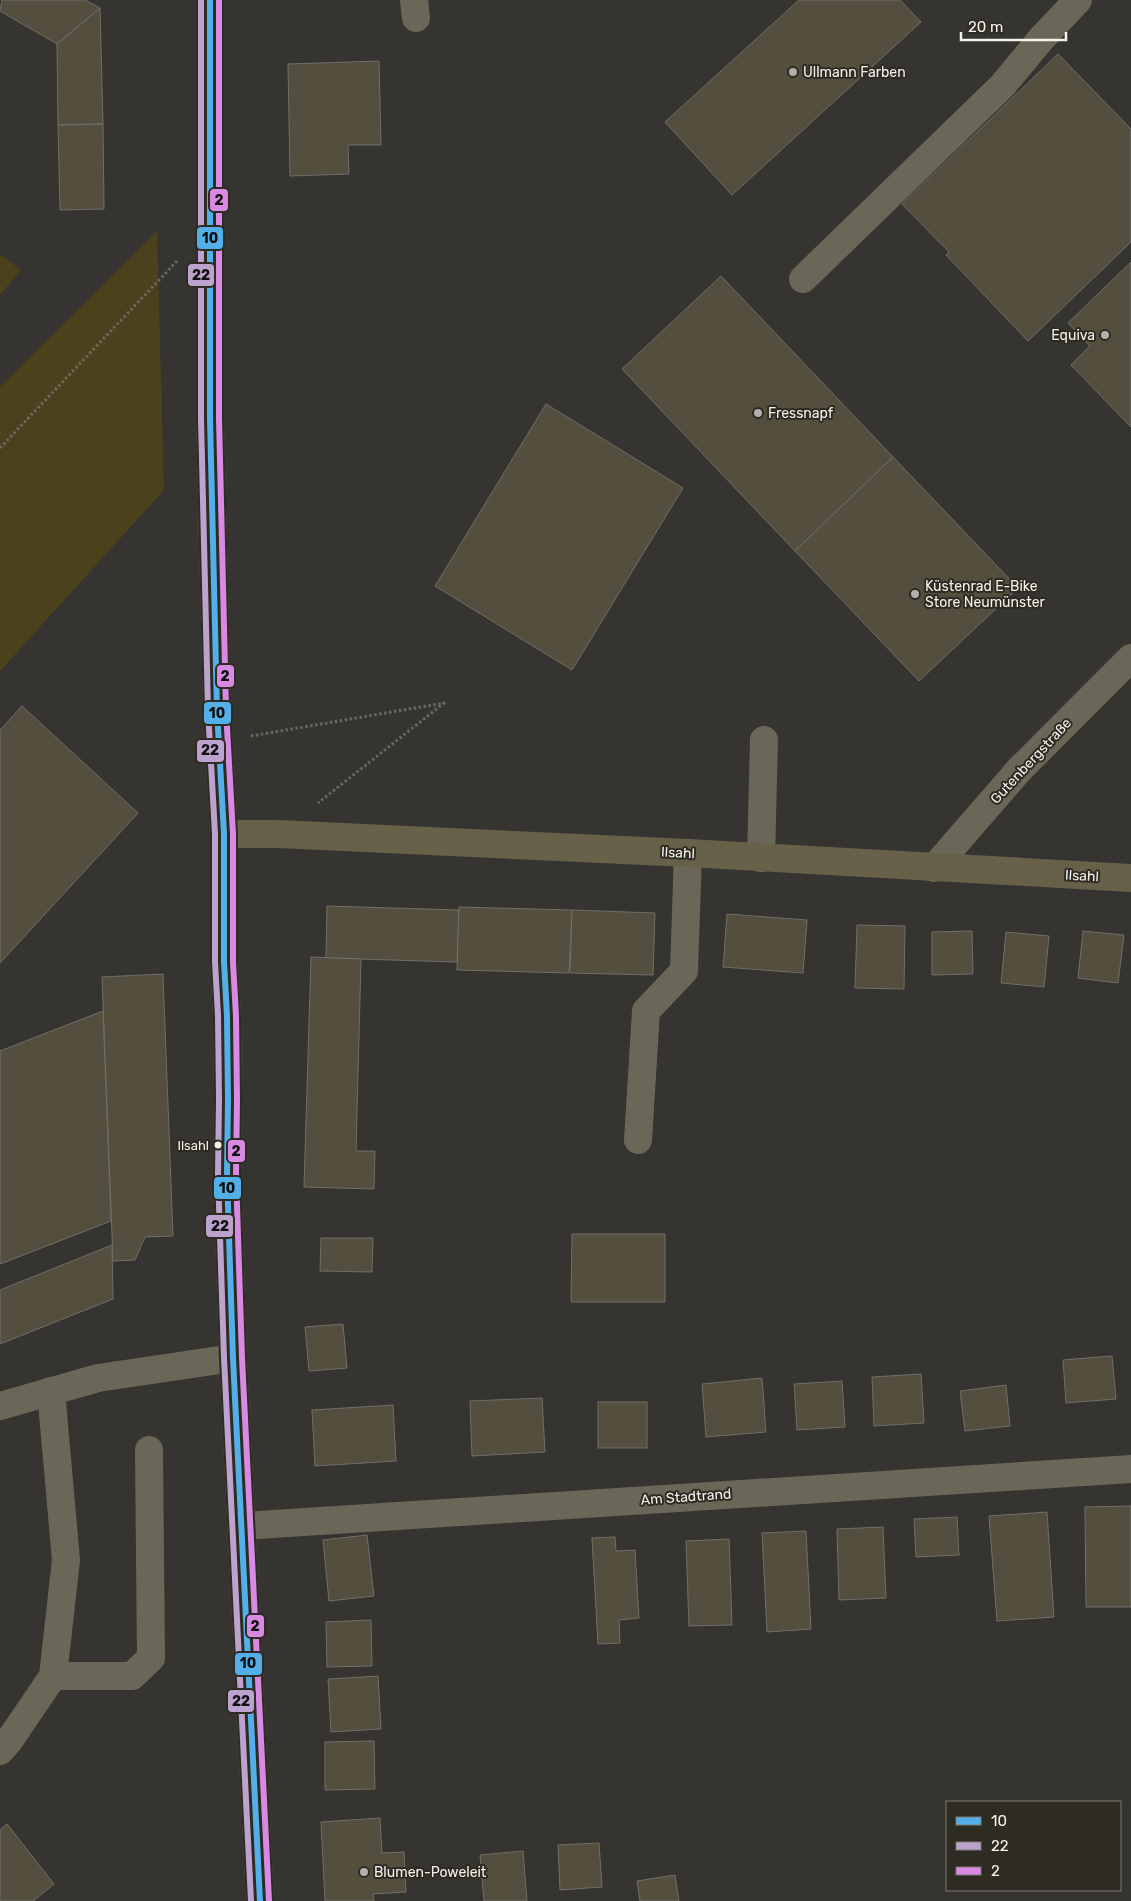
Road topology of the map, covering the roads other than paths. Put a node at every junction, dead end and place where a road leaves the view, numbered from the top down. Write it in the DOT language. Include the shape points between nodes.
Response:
graph roads {
  1 [pos="210,0"];
  2 [pos="1078,0"];
  3 [pos="804,279"];
  4 [pos="1131,658"];
  5 [pos="764,740"];
  6 [pos="224,834"];
  7 [pos="688,853"];
  8 [pos="761,858"];
  9 [pos="934,868"];
  10 [pos="1131,878"];
  11 [pos="638,1140"];
  12 [pos="233,1358"];
  13 [pos="51,1391"];
  14 [pos="0,1406"];
  15 [pos="149,1450"];
  16 [pos="1131,1469"];
  17 [pos="242,1526"];
  18 [pos="53,1676"];
  19 [pos="0,1751"];
  20 [pos="260,1901"];
  1 -- 6 [label="main road" via="211,467"];
  2 -- 3 [label="street" via="1003,85"];
  4 -- 9 [label="street, Gutenbergstraße" via="1019,770"];
  5 -- 8 [label="street"];
  6 -- 7 [label="main road, Ilsahl" via="287,834"];
  6 -- 12 [label="main road" via="227,1175"];
  7 -- 8 [label="main road, Ilsahl"];
  7 -- 11 [label="street" via="684,971 646,1011"];
  8 -- 9 [label="main road, Ilsahl"];
  9 -- 10 [label="main road, Ilsahl"];
  12 -- 13 [label="street" via="98,1378"];
  12 -- 17 [label="main road"];
  13 -- 14 [label="street"];
  13 -- 18 [label="street" via="66,1560"];
  15 -- 18 [label="street" via="151,1658 132,1676"];
  16 -- 17 [label="street, Am Stadtrand"];
  17 -- 20 [label="main road"];
  18 -- 19 [label="street"];
}
